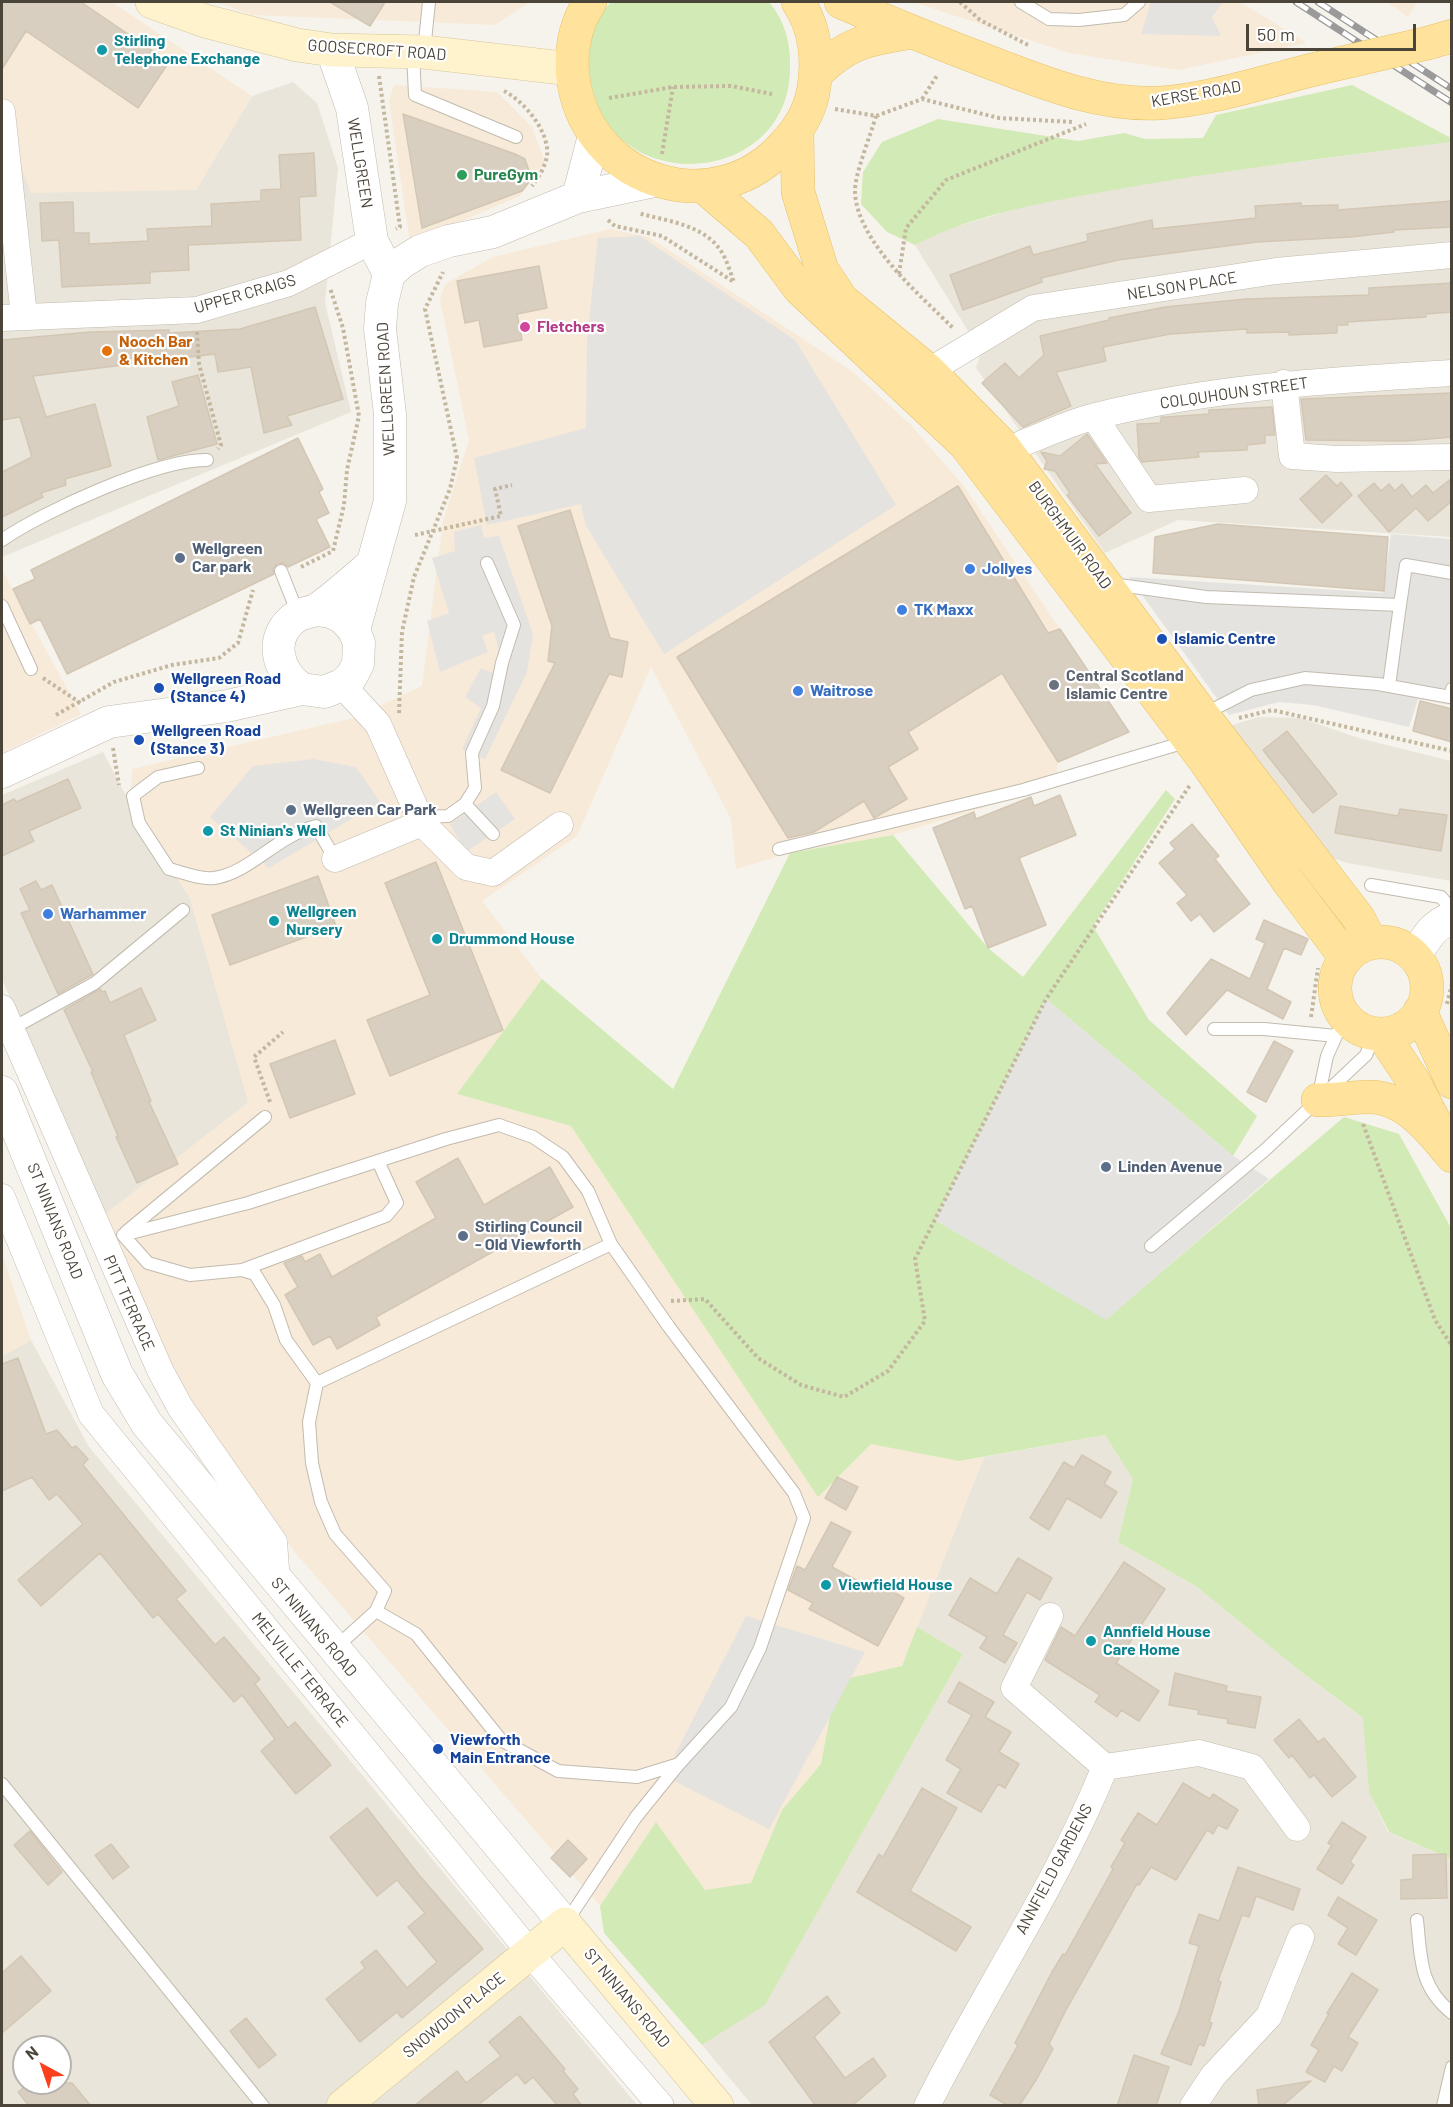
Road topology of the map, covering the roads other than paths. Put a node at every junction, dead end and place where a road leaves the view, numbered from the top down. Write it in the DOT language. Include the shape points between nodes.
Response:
graph roads {
  1 [pos="152,2"];
  2 [pos="429,2"];
  3 [pos="798,2"];
  4 [pos="841,2"];
  5 [pos="1021,2"];
  6 [pos="1139,2"];
  7 [pos="585,4"];
  8 [pos="912,32"];
  9 [pos="1440,39"];
  10 [pos="332,50"];
  11 [pos="419,52"];
  12 [pos="571,69"];
  13 [pos="816,74"];
  14 [pos="2,112"];
  15 [pos="797,131"];
  16 [pos="594,136"];
  17 [pos="516,137"];
  18 [pos="658,168"];
  19 [pos="705,187"];
  20 [pos="578,197"];
  21 [pos="372,241"];
  22 [pos="1452,255"];
  23 [pos="390,274"];
  24 [pos="13,317"];
  25 [pos="929,371"];
  26 [pos="1452,373"];
  27 [pos="1284,383"];
  28 [pos="1094,417"];
  29 [pos="1023,442"];
  30 [pos="1452,457"];
  31 [pos="207,460"];
  32 [pos="1245,490"];
  33 [pos="2,540"];
  34 [pos="487,563"];
  35 [pos="372,564"];
  36 [pos="281,571"];
  37 [pos="1452,573"];
  38 [pos="1105,583"];
  39 [pos="1400,605"];
  40 [pos="2,606"];
  41 [pos="307,613"];
  42 [pos="354,630"];
  43 [pos="278,657"];
  44 [pos="31,669"];
  45 [pos="342,685"];
  46 [pos="1389,686"];
  47 [pos="302,689"];
  48 [pos="1452,689"];
  49 [pos="227,706"];
  50 [pos="1202,736"];
  51 [pos="198,768"];
  52 [pos="2,772"];
  53 [pos="465,804"];
  54 [pos="421,820"];
  55 [pos="560,825"];
  56 [pos="493,834"];
  57 [pos="780,849"];
  58 [pos="335,859"];
  59 [pos="1371,885"];
  60 [pos="183,910"];
  61 [pos="1452,910"];
  62 [pos="1452,918"];
  63 [pos="1345,953"];
  64 [pos="1415,956"];
  65 [pos="1420,1011"];
  66 [pos="5,1023"];
  67 [pos="1340,1026"];
  68 [pos="1214,1029"];
  69 [pos="1379,1034"];
  70 [pos="1452,1082"];
  71 [pos="2,1092"];
  72 [pos="1318,1100"];
  73 [pos="265,1118"];
  74 [pos="1452,1154"];
  75 [pos="378,1161"];
  76 [pos="2,1197"];
  77 [pos="123,1235"];
  78 [pos="611,1244"];
  79 [pos="1151,1246"];
  80 [pos="242,1270"];
  81 [pos="317,1383"];
  82 [pos="278,1582"];
  83 [pos="376,1611"];
  84 [pos="1050,1616"];
  85 [pos="333,1650"];
  86 [pos="679,1764"];
  87 [pos="1105,1767"];
  88 [pos="2,1784"];
  89 [pos="1298,1828"];
  90 [pos="1417,1920"];
  91 [pos="565,1924"];
  92 [pos="1301,1937"];
  93 [pos="531,1952"];
  94 [pos="1452,2013"];
  95 [pos="1452,2067"];
  96 [pos="263,2106"];
  97 [pos="342,2106"];
  98 [pos="661,2106"];
  99 [pos="717,2106"];
  100 [pos="927,2106"];
  101 [pos="1193,2106"];
  102 [pos="1443,2106"];
  1 -- 10 [label="main road, GOOSECROFT ROAD" via="205,21"];
  2 -- 11 [label="lane"];
  3 -- 13 [label="main road" via="814,41"];
  4 -- 8 [label="main road, KERSE ROAD"];
  5 -- 6 [label="lane" via="1049,19 1079,20 1124,15"];
  7 -- 12 [label="main road" via="574,39"];
  8 -- 9 [label="main road, KERSE ROAD, bridge" via="1054,86 1100,100 1128,103 1200,97"];
  8 -- 13 [label="main road" via="854,45 835,54"];
  10 -- 11 [label="main road, GOOSECROFT ROAD"];
  10 -- 21 [label="street, WELLGREEN" via="352,108"];
  11 -- 12 [label="main road, GOOSECROFT ROAD"];
  11 -- 17 [label="lane" via="415,95"];
  12 -- 16 [label="main road" via="578,104"];
  13 -- 15 [label="main road" via="811,104"];
  14 -- 24 [label="street"];
  15 -- 19 [label="main road" via="773,159 741,178"];
  15 -- 25 [label="main road, BURGHMUIR ROAD" via="798,192 822,270 842,300"];
  16 -- 18 [label="main road" via="620,163"];
  16 -- 20 [label="street"];
  18 -- 19 [label="main road"];
  18 -- 20 [label="street"];
  19 -- 50 [label="main road, BURGHMUIR ROAD" via="759,234 799,288 965,444"];
  20 -- 23 [label="street" via="493,232 420,251"];
  21 -- 23 [label="street, WELLGREEN"];
  21 -- 24 [label="street, UPPER CRAIGS" via="289,283 197,310"];
  22 -- 25 [label="street, NELSON PLACE" via="1276,271 1033,308"];
  23 -- 35 [label="street, WELLGREEN ROAD" via="382,303 381,329 390,414 390,501"];
  25 -- 38 [label="main road, BURGHMUIR ROAD" via="1003,446"];
  26 -- 27 [label="street, COLQUHOUN STREET"];
  27 -- 28 [label="street, COLQUHOUN STREET"];
  27 -- 30 [label="street" via="1292,456"];
  28 -- 29 [label="street, COLQUHOUN STREET"];
  28 -- 32 [label="street" via="1149,499"];
  31 -- 33 [label="lane" via="188,459 106,487"];
  34 -- 53 [label="lane" via="514,625 493,706 472,753 475,788"];
  35 -- 41 [label="street"];
  35 -- 42 [label="street"];
  36 -- 41 [label="lane"];
  37 -- 39 [label="lane" via="1406,565"];
  38 -- 39 [label="lane" via="1206,597"];
  38 -- 50 [label="main road, BURGHMUIR ROAD"];
  39 -- 46 [label="lane"];
  40 -- 44 [label="lane"];
  41 -- 42 [label="street" via="331,612"];
  41 -- 43 [label="street" via="286,626"];
  42 -- 45 [label="street" via="359,643 358,664"];
  43 -- 47 [label="street" via="290,681"];
  43 -- 49 [label="street"];
  45 -- 47 [label="street" via="324,692"];
  45 -- 54 [label="street" via="378,724"];
  46 -- 48 [label="lane" via="1450,697"];
  46 -- 50 [label="lane" via="1305,678 1251,690"];
  47 -- 49 [label="street"];
  49 -- 52 [label="street" via="109,722"];
  50 -- 57 [label="lane" via="1023,790"];
  50 -- 63 [label="main road, BURGHMUIR ROAD" via="1288,881"];
  51 -- 58 [label="lane" via="158,777 133,796 139,823 169,870 213,879 240,870 278,842 316,826"];
  53 -- 54 [label="lane" via="448,816"];
  53 -- 56 [label="lane"];
  54 -- 55 [label="street" via="466,867 494,873"];
  54 -- 58 [label="street"];
  59 -- 61 [label="lane" via="1441,897"];
  60 -- 66 [label="lane" via="95,982"];
  62 -- 64 [label="street" via="1429,934"];
  63 -- 64 [label="main road" via="1387,942"];
  63 -- 67 [label="main road" via="1335,984"];
  64 -- 65 [label="main road" via="1427,983"];
  65 -- 69 [label="main road" via="1398,1031"];
  65 -- 70 [label="main road"];
  66 -- 82 [label="street, PITT TERRACE" via="160,1370 180,1407 274,1542"];
  67 -- 68 [label="lane" via="1309,1034"];
  67 -- 69 [label="main road"];
  67 -- 72 [label="lane" via="1327,1056"];
  69 -- 72 [label="lane" via="1366,1055"];
  69 -- 74 [label="main road" via="1414,1082"];
  71 -- 82 [label="street, ST NINIANS ROAD" via="117,1374 147,1424"];
  72 -- 74 [label="main road" via="1372,1097 1398,1104 1430,1127"];
  72 -- 79 [label="lane"];
  73 -- 77 [label="lane"];
  75 -- 77 [label="lane" via="248,1203"];
  75 -- 78 [label="lane" via="499,1125 533,1137 562,1157 588,1191"];
  75 -- 80 [label="lane" via="398,1203 386,1216"];
  76 -- 93 [label="street, MELVILLE TERRACE" via="91,1414"];
  77 -- 80 [label="lane" via="148,1263 190,1275"];
  78 -- 81 [label="lane"];
  78 -- 86 [label="lane" via="794,1493 804,1518 760,1648 731,1707"];
  80 -- 81 [label="lane" via="255,1274 274,1305 286,1340"];
  81 -- 83 [label="lane" via="309,1422 312,1463 321,1502 335,1534 385,1591"];
  82 -- 85 [label="street, ST NINIANS ROAD"];
  83 -- 85 [label="lane"];
  83 -- 86 [label="lane" via="416,1634 501,1740 558,1771 637,1777"];
  84 -- 87 [label="street" via="1014,1688"];
  85 -- 91 [label="street, ST NINIANS ROAD"];
  86 -- 91 [label="lane" via="636,1817"];
  87 -- 89 [label="street" via="1199,1753 1252,1767"];
  87 -- 100 [label="street, ANNFIELD GARDENS" via="1080,1827"];
  88 -- 96 [label="lane"];
  90 -- 94 [label="lane" via="1422,1972 1430,1990"];
  91 -- 93 [label="main road, SNOWDON PLACE"];
  91 -- 99 [label="main road, ST NINIANS ROAD"];
  92 -- 101 [label="street" via="1269,2016 1213,2076"];
  93 -- 97 [label="main road, SNOWDON PLACE"];
  93 -- 98 [label="street, MELVILLE TERRACE"];
  95 -- 102 [label="lane"];
}
